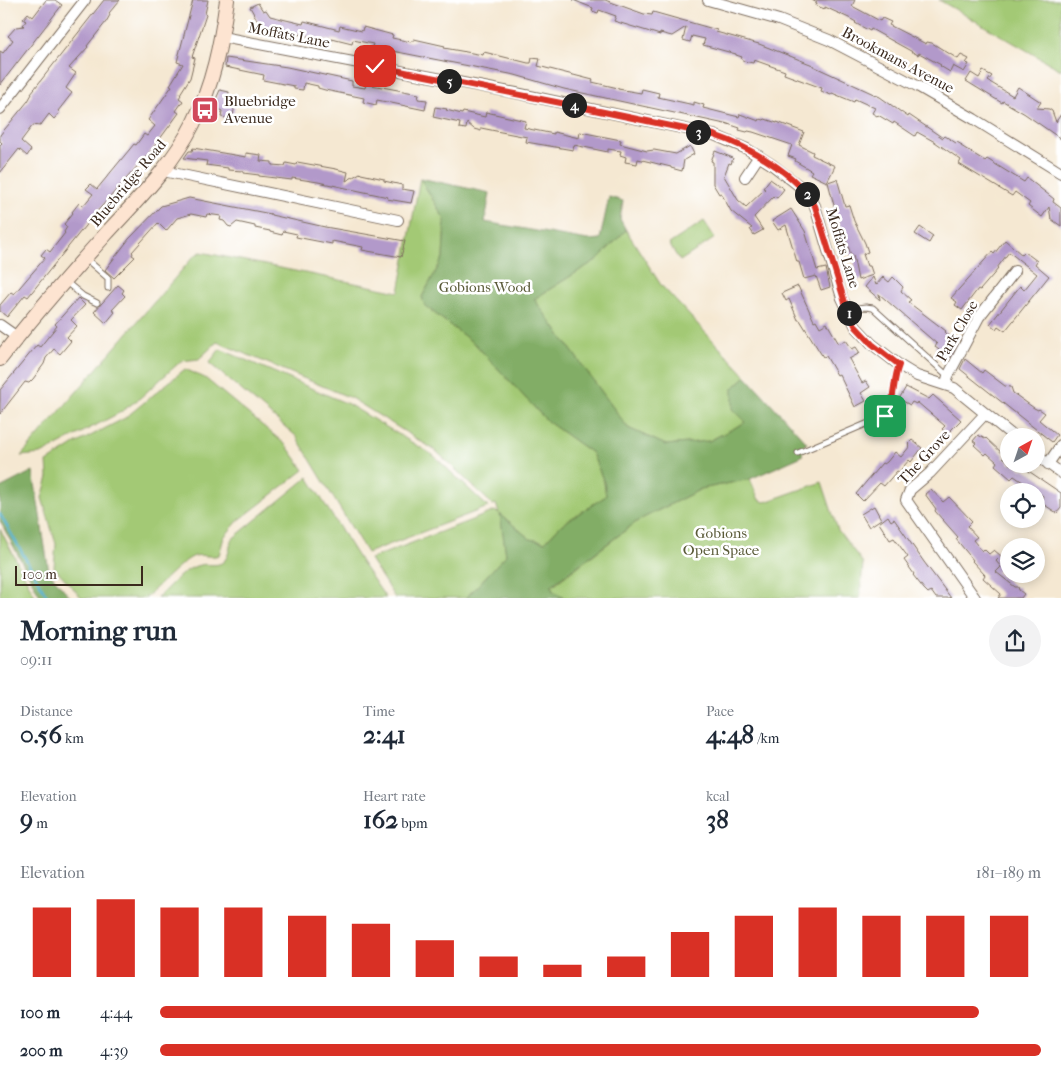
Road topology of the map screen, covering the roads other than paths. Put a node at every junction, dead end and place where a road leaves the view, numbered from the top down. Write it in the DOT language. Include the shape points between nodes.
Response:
graph roads {
  1 [pos="85,0"];
  2 [pos="227,0"];
  3 [pos="708,0"];
  4 [pos="222,37"];
  5 [pos="0,109"];
  6 [pos="759,156"];
  7 [pos="163,171"];
  8 [pos="1061,173"];
  9 [pos="745,177"];
  10 [pos="398,220"];
  11 [pos="85,258"];
  12 [pos="1015,271"];
  13 [pos="65,281"];
  14 [pos="108,288"];
  15 [pos="97,303"];
  16 [pos="847,309"];
  17 [pos="0,325"];
  18 [pos="17,337"];
  19 [pos="0,359"];
  20 [pos="899,365"];
  21 [pos="947,380"];
  22 [pos="986,414"];
  23 [pos="1003,428"];
  24 [pos="1061,445"];
  25 [pos="798,453"];
  26 [pos="1045,462"];
  27 [pos="1048,464"];
  28 [pos="1061,473"];
  29 [pos="975,598"];
  1 -- 5 [label="street"];
  2 -- 4 [label="street, Bluebridge Road"];
  3 -- 8 [label="street, Brookmans Avenue" via="779,20 829,40 974,119"];
  4 -- 6 [label="street, Moffats Lane" via="714,135"];
  4 -- 7 [label="street, Bluebridge Road" via="204,100 185,139"];
  6 -- 9 [label="street"];
  6 -- 16 [label="street, Moffats Lane" via="798,184 812,201"];
  7 -- 10 [label="street"];
  7 -- 11 [label="street, Bluebridge Road"];
  11 -- 13 [label="street, Bluebridge Road"];
  11 -- 14 [label="lane" via="108,278"];
  12 -- 21 [label="street, Park Close" via="979,317"];
  13 -- 15 [label="lane"];
  13 -- 18 [label="street, Bluebridge Road"];
  16 -- 20 [label="street, Moffats Lane" via="856,327"];
  16 -- 21 [label="lane" via="873,308"];
  17 -- 18 [label="street"];
  18 -- 19 [label="street, Bluebridge Road"];
  20 -- 21 [label="street, Moffats Lane" via="917,376"];
  20 -- 25 [label="lane" via="892,407 885,416"];
  21 -- 22 [label="street, Moffats Lane"];
  22 -- 23 [label="street, Moffats Lane"];
  22 -- 29 [label="street, The Grove" via="910,490 906,500"];
  24 -- 27 [label="street"];
  26 -- 27 [label="street"];
  27 -- 28 [label="street"];
}
